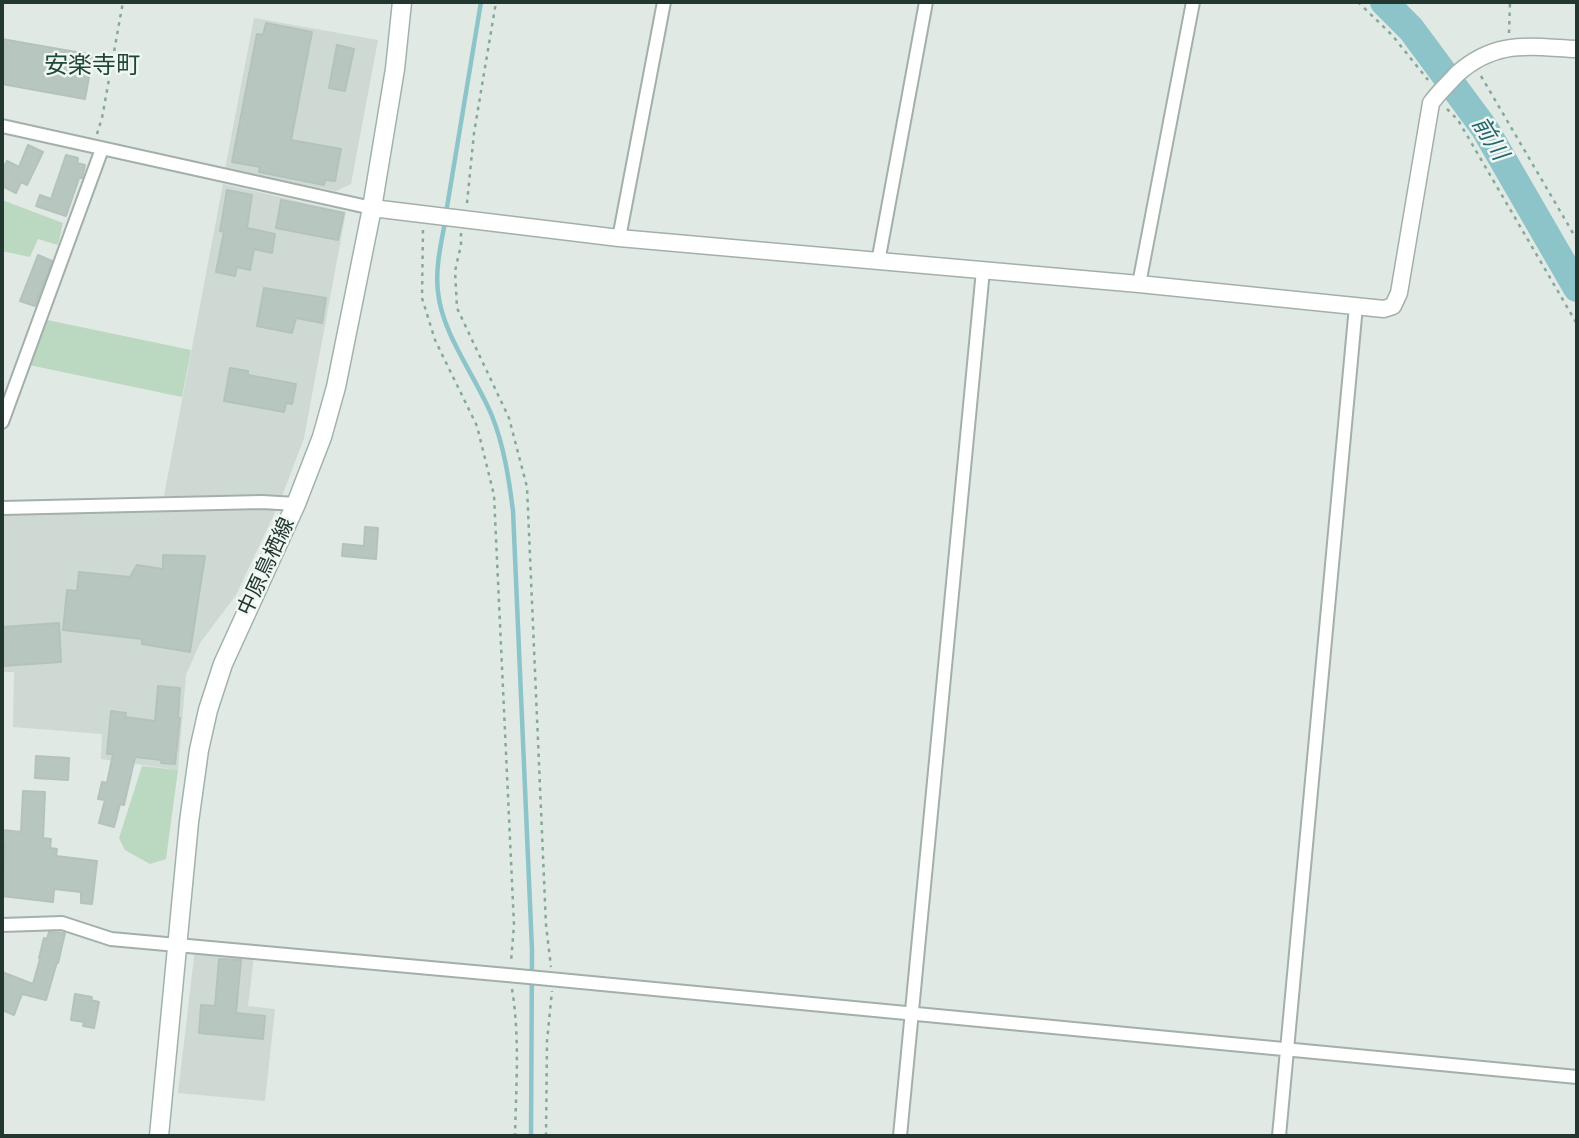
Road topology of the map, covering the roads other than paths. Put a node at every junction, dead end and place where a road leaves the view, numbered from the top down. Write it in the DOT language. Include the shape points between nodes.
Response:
graph roads {
  1 [pos="402,2"];
  2 [pos="664,2"];
  3 [pos="926,2"];
  4 [pos="1193,2"];
  5 [pos="1577,49"];
  6 [pos="2,126"];
  7 [pos="97,148"];
  8 [pos="372,208"];
  9 [pos="619,238"];
  10 [pos="878,262"];
  11 [pos="983,270"];
  12 [pos="1139,284"];
  13 [pos="1356,306"];
  14 [pos="2,422"];
  15 [pos="296,505"];
  16 [pos="2,508"];
  17 [pos="2,925"];
  18 [pos="177,945"];
  19 [pos="912,1014"];
  20 [pos="1287,1049"];
  21 [pos="1577,1077"];
  22 [pos="159,1136"];
  23 [pos="900,1136"];
  24 [pos="1279,1136"];
  1 -- 8 [label="main road, 中原鳥栖線"];
  2 -- 9 [label="street"];
  3 -- 10 [label="street"];
  4 -- 12 [label="street"];
  5 -- 13 [label="street" via="1496,50 1471,63 1438,93 1432,103 1399,293 1393,306 1384,309"];
  6 -- 7 [label="street"];
  7 -- 8 [label="street"];
  7 -- 14 [label="street"];
  8 -- 9 [label="street"];
  8 -- 15 [label="main road, 中原鳥栖線" via="336,387"];
  9 -- 10 [label="street"];
  10 -- 11 [label="street"];
  11 -- 12 [label="street"];
  11 -- 19 [label="street"];
  12 -- 13 [label="street"];
  13 -- 20 [label="street"];
  15 -- 16 [label="street"];
  15 -- 18 [label="main road, 中原鳥栖線" via="223,664 208,710 189,822"];
  17 -- 18 [label="street" via="62,923 111,939"];
  18 -- 19 [label="street"];
  18 -- 22 [label="main road, 中原鳥栖線"];
  19 -- 20 [label="street"];
  19 -- 23 [label="street"];
  20 -- 21 [label="street"];
  20 -- 24 [label="street"];
}
